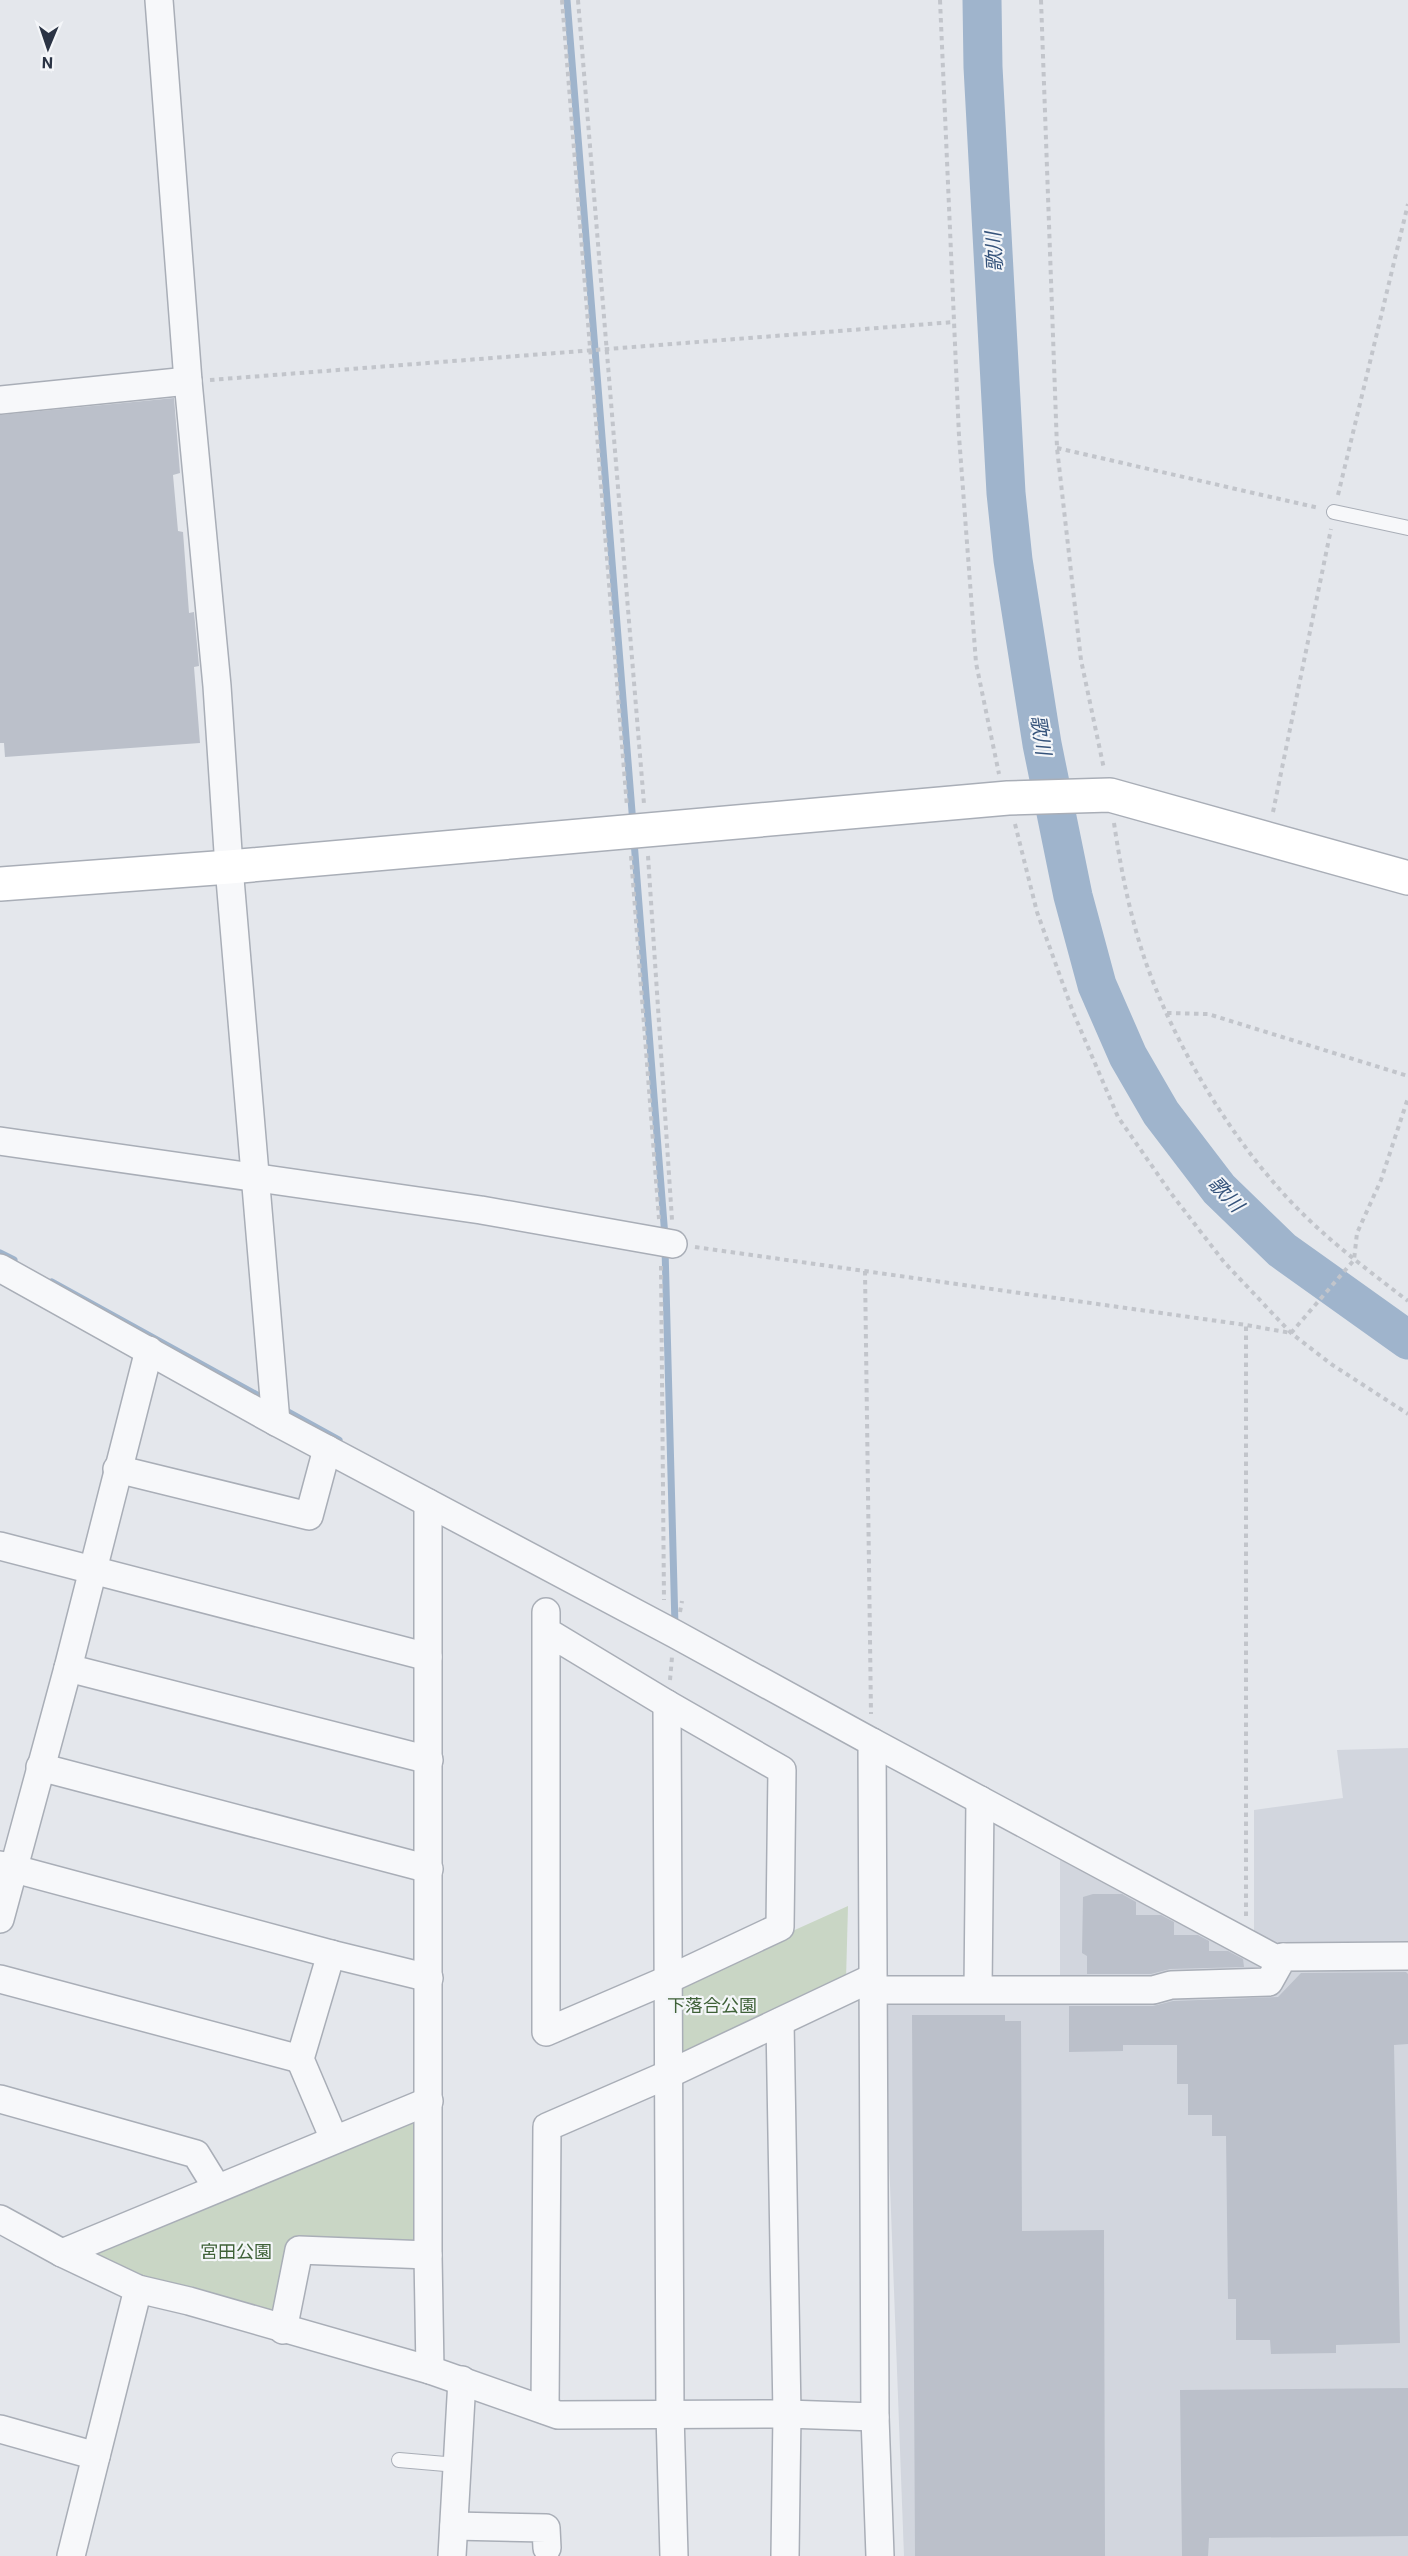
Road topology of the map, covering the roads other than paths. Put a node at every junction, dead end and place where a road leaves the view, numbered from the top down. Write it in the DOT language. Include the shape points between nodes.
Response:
graph roads {
  1 [pos="159,0"];
  2 [pos="188,381"];
  3 [pos="0,400"];
  4 [pos="1334,512"];
  5 [pos="1408,528"];
  6 [pos="229,867"];
  7 [pos="1408,878"];
  8 [pos="0,884"];
  9 [pos="0,1141"];
  10 [pos="255,1179"];
  11 [pos="673,1244"];
  12 [pos="0,1268"];
  13 [pos="149,1350"];
  14 [pos="276,1422"];
  15 [pos="327,1449"];
  16 [pos="117,1469"];
  17 [pos="428,1503"];
  18 [pos="0,1546"];
  19 [pos="92,1569"];
  20 [pos="428,1658"];
  21 [pos="68,1668"];
  22 [pos="667,1704"];
  23 [pos="872,1742"];
  24 [pos="429,1760"];
  25 [pos="40,1767"];
  26 [pos="980,1800"];
  27 [pos="7,1867"];
  28 [pos="429,1869"];
  29 [pos="0,1919"];
  30 [pos="331,1954"];
  31 [pos="1408,1956"];
  32 [pos="1283,1958"];
  33 [pos="429,1978"];
  34 [pos="0,1979"];
  35 [pos="667,1980"];
  36 [pos="873,1984"];
  37 [pos="978,1989"];
  38 [pos="780,2022"];
  39 [pos="300,2059"];
  40 [pos="669,2074"];
  41 [pos="0,2099"];
  42 [pos="429,2101"];
  43 [pos="334,2139"];
  44 [pos="217,2188"];
  45 [pos="0,2218"];
  46 [pos="62,2253"];
  47 [pos="428,2255"];
  48 [pos="138,2289"];
  49 [pos="284,2330"];
  50 [pos="430,2370"];
  51 [pos="462,2379"];
  52 [pos="545,2410"];
  53 [pos="670,2414"];
  54 [pos="787,2414"];
  55 [pos="875,2417"];
  56 [pos="0,2429"];
  57 [pos="96,2456"];
  58 [pos="399,2460"];
  59 [pos="457,2465"];
  60 [pos="454,2526"];
  61 [pos="546,2528"];
  62 [pos="71,2556"];
  63 [pos="452,2556"];
  64 [pos="674,2556"];
  65 [pos="785,2556"];
  66 [pos="880,2556"];
  1 -- 2 [label="street"];
  2 -- 3 [label="street"];
  2 -- 6 [label="street" via="217,686"];
  4 -- 5 [label="lane"];
  6 -- 7 [label="street" via="1016,798 1103,795"];
  6 -- 8 [label="street"];
  6 -- 10 [label="street"];
  9 -- 10 [label="street"];
  10 -- 11 [label="street" via="482,1210"];
  10 -- 14 [label="street"];
  12 -- 13 [label="street"];
  13 -- 14 [label="street"];
  13 -- 16 [label="street"];
  14 -- 15 [label="street"];
  15 -- 16 [label="street" via="309,1516"];
  15 -- 17 [label="street"];
  16 -- 19 [label="street"];
  17 -- 20 [label="street"];
  17 -- 23 [label="street"];
  18 -- 19 [label="street"];
  19 -- 20 [label="street"];
  19 -- 21 [label="street"];
  20 -- 24 [label="street"];
  21 -- 24 [label="street"];
  21 -- 25 [label="street"];
  22 -- 35 [label="street"];
  22 -- 35 [label="street" via="782,1770 780,1927"];
  22 -- 35 [label="street" via="546,1622 546,2032"];
  23 -- 26 [label="street"];
  23 -- 36 [label="street"];
  24 -- 28 [label="street"];
  25 -- 27 [label="street"];
  25 -- 28 [label="street"];
  26 -- 32 [label="street" via="1276,1959"];
  26 -- 37 [label="street"];
  27 -- 29 [label="street"];
  27 -- 30 [label="street"];
  28 -- 33 [label="street"];
  30 -- 33 [label="street"];
  30 -- 39 [label="street"];
  31 -- 32 [label="street"];
  32 -- 37 [label="street" via="1269,1982 1171,1985 1153,1990"];
  33 -- 42 [label="street"];
  34 -- 39 [label="street"];
  35 -- 40 [label="street"];
  36 -- 37 [label="street"];
  36 -- 38 [label="street"];
  36 -- 55 [label="street"];
  38 -- 40 [label="street"];
  38 -- 54 [label="street"];
  39 -- 43 [label="street"];
  40 -- 52 [label="street" via="547,2127"];
  40 -- 53 [label="street"];
  41 -- 44 [label="street" via="196,2154"];
  42 -- 43 [label="street"];
  42 -- 47 [label="street"];
  43 -- 44 [label="street"];
  44 -- 46 [label="street"];
  45 -- 46 [label="street"];
  46 -- 48 [label="street"];
  47 -- 49 [label="street" via="298,2250"];
  47 -- 50 [label="street"];
  48 -- 49 [label="street"];
  48 -- 57 [label="street"];
  49 -- 50 [label="street"];
  50 -- 51 [label="street"];
  51 -- 52 [label="street"];
  51 -- 59 [label="street"];
  52 -- 53 [label="street" via="558,2415"];
  53 -- 54 [label="street"];
  53 -- 64 [label="street"];
  54 -- 55 [label="street"];
  54 -- 65 [label="street"];
  55 -- 66 [label="street"];
  56 -- 57 [label="street"];
  57 -- 62 [label="street"];
  58 -- 59 [label="lane"];
  59 -- 60 [label="street"];
  60 -- 61 [label="street"];
  60 -- 63 [label="street"];
}
